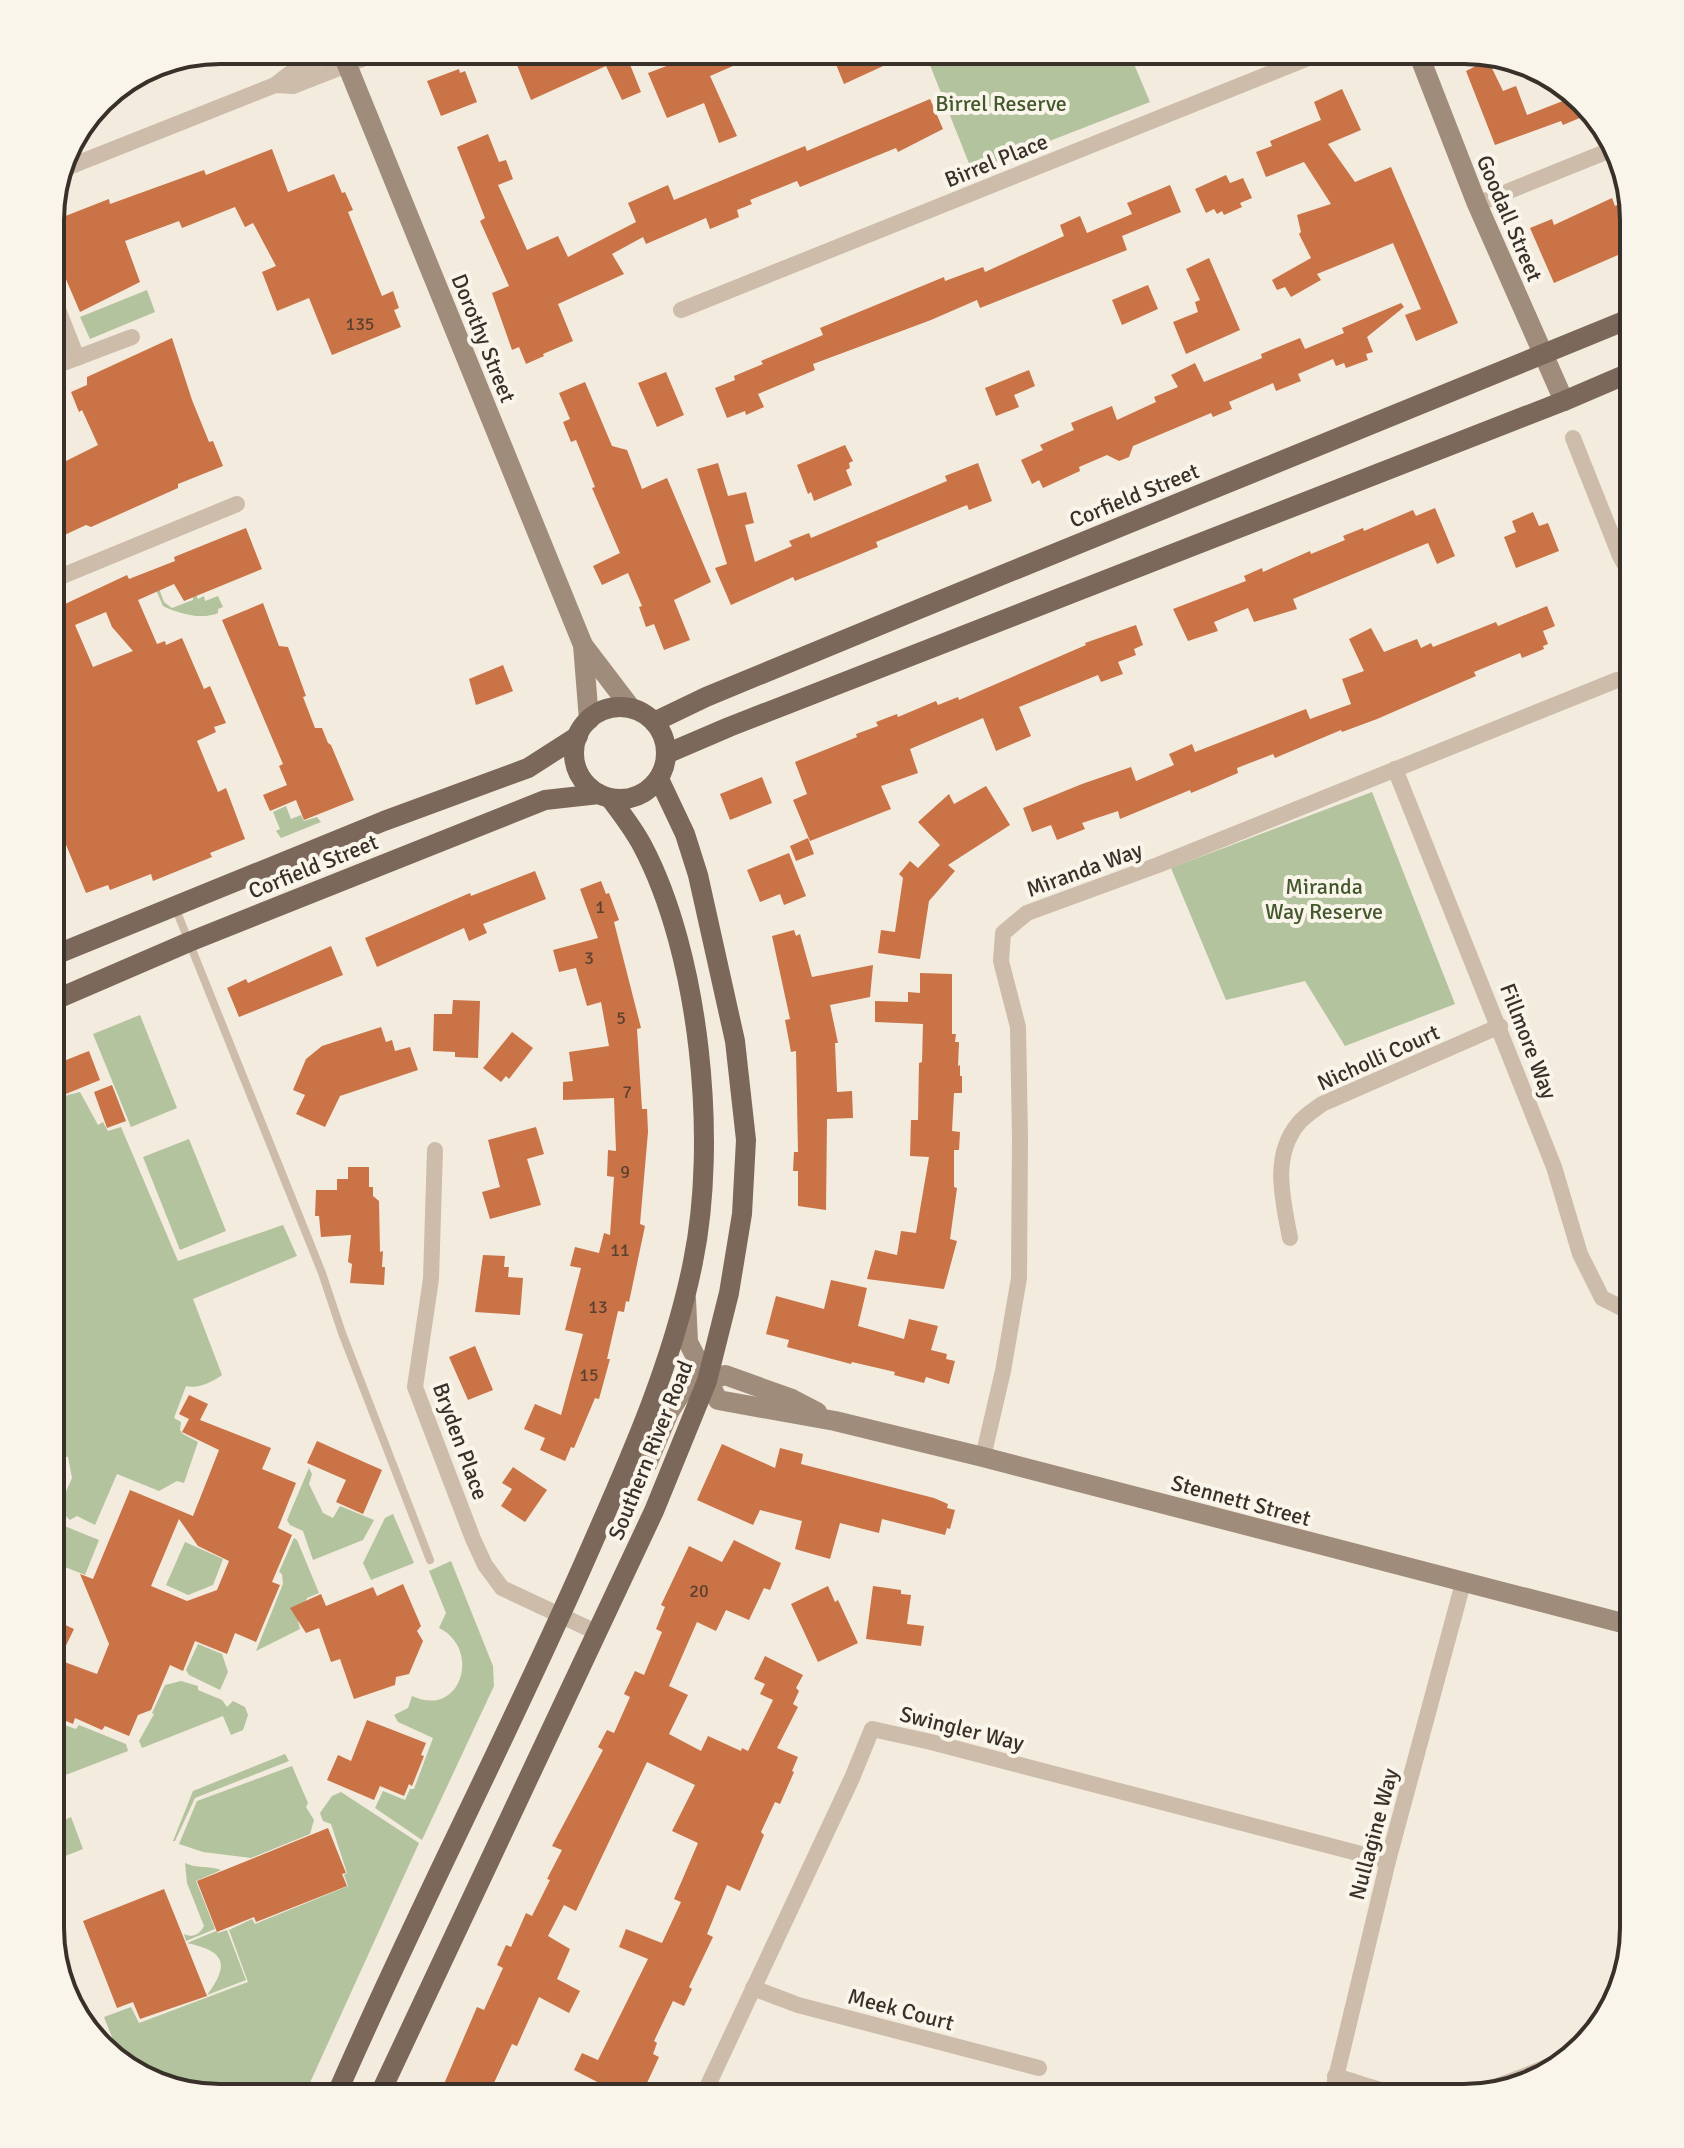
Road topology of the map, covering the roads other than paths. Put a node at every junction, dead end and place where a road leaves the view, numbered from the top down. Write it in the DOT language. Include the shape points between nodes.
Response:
graph roads {
  1 [pos="327,64"];
  2 [pos="345,64"];
  3 [pos="1293,64"];
  4 [pos="1422,64"];
  5 [pos="1605,152"];
  6 [pos="74,165"];
  7 [pos="1477,204"];
  8 [pos="681,310"];
  9 [pos="1620,323"];
  10 [pos="64,325"];
  11 [pos="132,337"];
  12 [pos="1542,355"];
  13 [pos="77,358"];
  14 [pos="64,363"];
  15 [pos="1620,377"];
  16 [pos="1564,401"];
  17 [pos="1573,438"];
  18 [pos="237,504"];
  19 [pos="1620,556"];
  20 [pos="64,575"];
  21 [pos="583,645"];
  22 [pos="1620,680"];
  23 [pos="631,708"];
  24 [pos="654,722"];
  25 [pos="583,728"];
  26 [pos="666,754"];
  27 [pos="1395,769"];
  28 [pos="659,779"];
  29 [pos="605,796"];
  30 [pos="175,906"];
  31 [pos="189,942"];
  32 [pos="64,951"];
  33 [pos="64,996"];
  34 [pos="1500,1026"];
  35 [pos="435,1150"];
  36 [pos="1290,1238"];
  37 [pos="686,1294"];
  38 [pos="1620,1307"];
  39 [pos="707,1381"];
  40 [pos="983,1457"];
  41 [pos="611,1501"];
  42 [pos="430,1560"];
  43 [pos="1463,1583"];
  44 [pos="560,1616"];
  45 [pos="1620,1622"];
  46 [pos="596,1632"];
  47 [pos="1388,1861"];
  48 [pos="753,1988"];
  49 [pos="1039,2068"];
  50 [pos="1335,2076"];
  51 [pos="342,2084"];
  52 [pos="385,2084"];
  53 [pos="708,2084"];
  54 [pos="1334,2084"];
  55 [pos="1363,2084"];
  1 -- 6 [label="street" via="293,86 275,85"];
  2 -- 21 [label="street, Dorothy Street"];
  3 -- 8 [label="street, Birrel Place"];
  4 -- 7 [label="street, Goodall Street"];
  5 -- 7 [label="street"];
  7 -- 12 [label="street, Goodall Street"];
  9 -- 12 [label="main road, Corfield Street"];
  10 -- 13 [label="street"];
  11 -- 13 [label="street"];
  12 -- 16 [label="street, Goodall Street"];
  12 -- 24 [label="main road, Corfield Street"];
  13 -- 14 [label="street"];
  15 -- 16 [label="main road"];
  16 -- 26 [label="main road"];
  17 -- 19 [label="street"];
  18 -- 20 [label="street"];
  21 -- 23 [label="street, Dorothy Street"];
  21 -- 25 [label="street, Dorothy Street"];
  22 -- 27 [label="street, Miranda Way"];
  23 -- 24 [label="main road"];
  23 -- 25 [label="main road" via="601,711"];
  24 -- 26 [label="main road"];
  25 -- 29 [label="main road" via="575,749 580,776"];
  25 -- 30 [label="main road, Corfield Street" via="528,768"];
  26 -- 28 [label="main road"];
  27 -- 34 [label="street, Fillmore Way"];
  27 -- 40 [label="street, Miranda Way" via="1027,913 1003,933 1001,961 1018,1027 1019,1278"];
  28 -- 29 [label="main road" via="637,796"];
  28 -- 39 [label="main road, Southern River Road" via="698,875 735,1041 746,1140 742,1214"];
  29 -- 31 [label="main road, Corfield Street" via="545,800"];
  29 -- 37 [label="main road, Southern River Road" via="640,842 661,888 693,1014 701,1075 703,1180"];
  30 -- 31 [label="lane"];
  30 -- 32 [label="main road, Corfield Street"];
  31 -- 33 [label="main road, Corfield Street"];
  31 -- 42 [label="lane"];
  34 -- 36 [label="street, Nicholli Court" via="1322,1104 1299,1122 1281,1164"];
  34 -- 38 [label="street, Fillmore Way" via="1554,1167 1580,1254 1602,1298"];
  35 -- 44 [label="street, Bryden Place" via="431,1279 415,1387 485,1565 502,1588"];
  37 -- 39 [label="street" via="688,1342"];
  37 -- 41 [label="main road, Southern River Road"];
  39 -- 40 [label="street, Stennett Street" via="725,1375 740,1379 835,1421"];
  39 -- 41 [label="street" via="682,1392 647,1464"];
  39 -- 46 [label="main road, Southern River Road" via="654,1511"];
  40 -- 43 [label="street, Stennett Street"];
  41 -- 44 [label="main road, Southern River Road"];
  43 -- 45 [label="street, Stennett Street"];
  43 -- 47 [label="street, Nullagine Way"];
  44 -- 46 [label="street, Bryden Place"];
  44 -- 51 [label="main road, Southern River Road"];
  46 -- 52 [label="main road, Southern River Road"];
  47 -- 48 [label="street, Swingler Way" via="872,1729"];
  47 -- 50 [label="street, Nullagine Way"];
  48 -- 49 [label="street, Meek Court" via="798,2005"];
  48 -- 53 [label="street, Swingler Way"];
  50 -- 54 [label="street, Nullagine Way"];
  50 -- 55 [label="street"];
}
